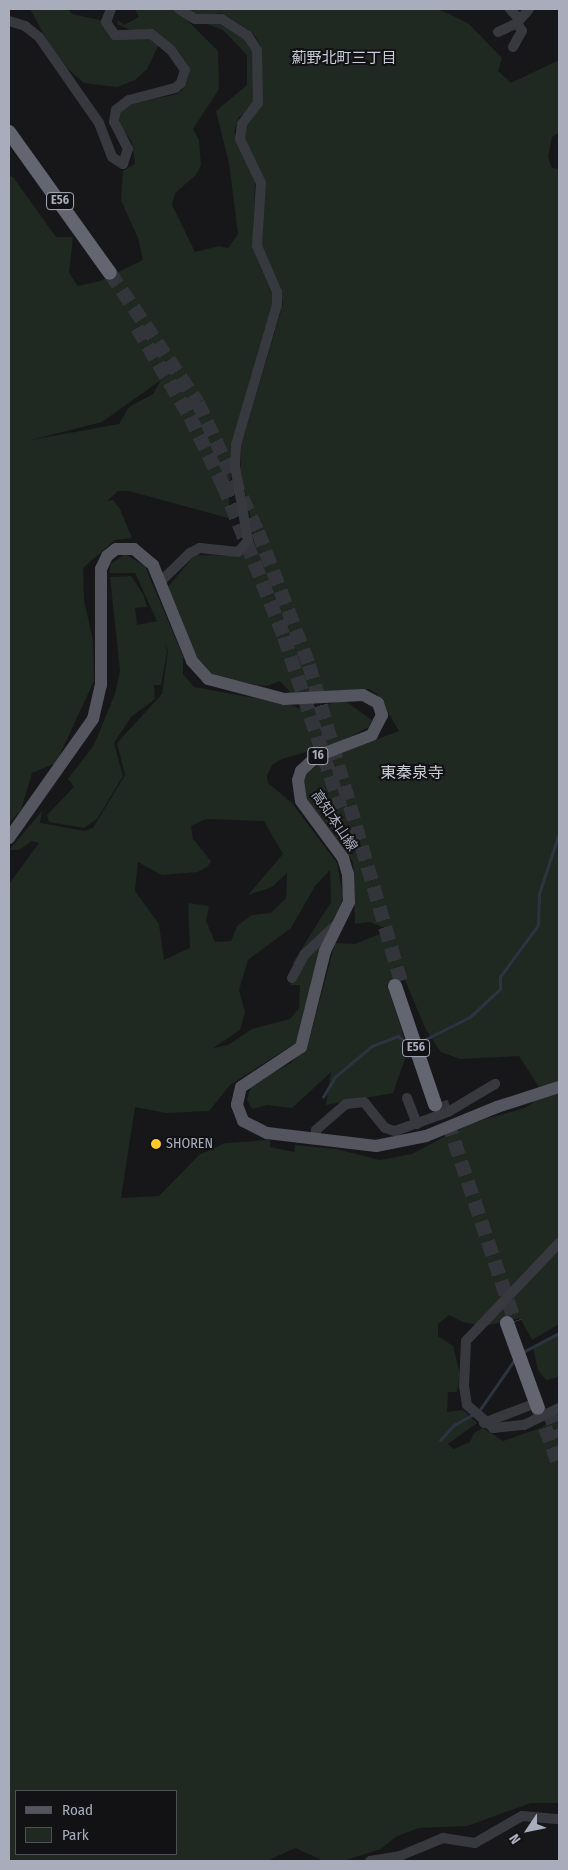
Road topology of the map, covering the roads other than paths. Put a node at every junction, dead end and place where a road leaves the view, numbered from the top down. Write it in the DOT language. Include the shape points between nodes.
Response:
graph roads {
  1 [pos="112,9"];
  2 [pos="179,9"];
  3 [pos="510,9"];
  4 [pos="529,9"];
  5 [pos="9,21"];
  6 [pos="519,24"];
  7 [pos="498,32"];
  8 [pos="530,40"];
  9 [pos="513,47"];
  10 [pos="9,132"];
  11 [pos="9,142"];
  12 [pos="160,582"];
  13 [pos="9,838"];
  14 [pos="343,919"];
  15 [pos="292,978"];
  16 [pos="401,992"];
  17 [pos="495,1084"];
  18 [pos="559,1087"];
  19 [pos="407,1098"];
  20 [pos="437,1099"];
  21 [pos="417,1124"];
  22 [pos="315,1139"];
  23 [pos="559,1243"];
  24 [pos="511,1322"];
  25 [pos="543,1407"];
  26 [pos="482,1420"];
  27 [pos="559,1819"];
  28 [pos="370,1861"];
  1 -- 5 [label="street" via="106,22 116,35 151,34 171,50 185,70 182,83 174,88 129,100 116,110 114,122 128,149 124,164 112,157 99,122 39,37"];
  2 -- 12 [label="street" via="195,19 222,19 248,36 257,50 258,103 242,124 240,139 261,183 257,246 277,292 277,305 236,445 235,466 248,541 238,552 200,548 190,553"];
  3 -- 6 [label="street"];
  4 -- 6 [label="street"];
  6 -- 7 [label="street"];
  6 -- 8 [label="street"];
  6 -- 9 [label="street"];
  10 -- 11 [label="highway, E56" via="107,274"];
  12 -- 13 [label="main road, 高知本山線 / 16" via="149,560 134,549 116,549 105,559 100,583 101,684 92,719"];
  12 -- 14 [label="main road, 高知本山線 / 16" via="192,660 208,679 284,698 363,695 372,698 381,709 381,724 372,735 307,762 298,780 301,801 346,867 350,893"];
  14 -- 15 [label="street" via="332,924 304,955"];
  14 -- 22 [label="main road, 高知本山線 / 16" via="325,951 300,1047 290,1058 247,1081 237,1105 243,1121 254,1130"];
  16 -- 20 [label="highway, E56"];
  17 -- 21 [label="street" via="448,1112"];
  18 -- 22 [label="main road, 高知本山線 / 16" via="408,1142 376,1146"];
  19 -- 21 [label="street"];
  21 -- 22 [label="street" via="392,1130 380,1124 364,1102 346,1104 316,1130"];
  23 -- 26 [label="street" via="466,1341 467,1406"];
  24 -- 25 [label="highway"];
  25 -- 26 [label="street"];
  25 -- 26 [label="street" via="524,1425 497,1429"];
  27 -- 28 [label="street" via="522,1816 475,1843 443,1838 400,1856"];
}
